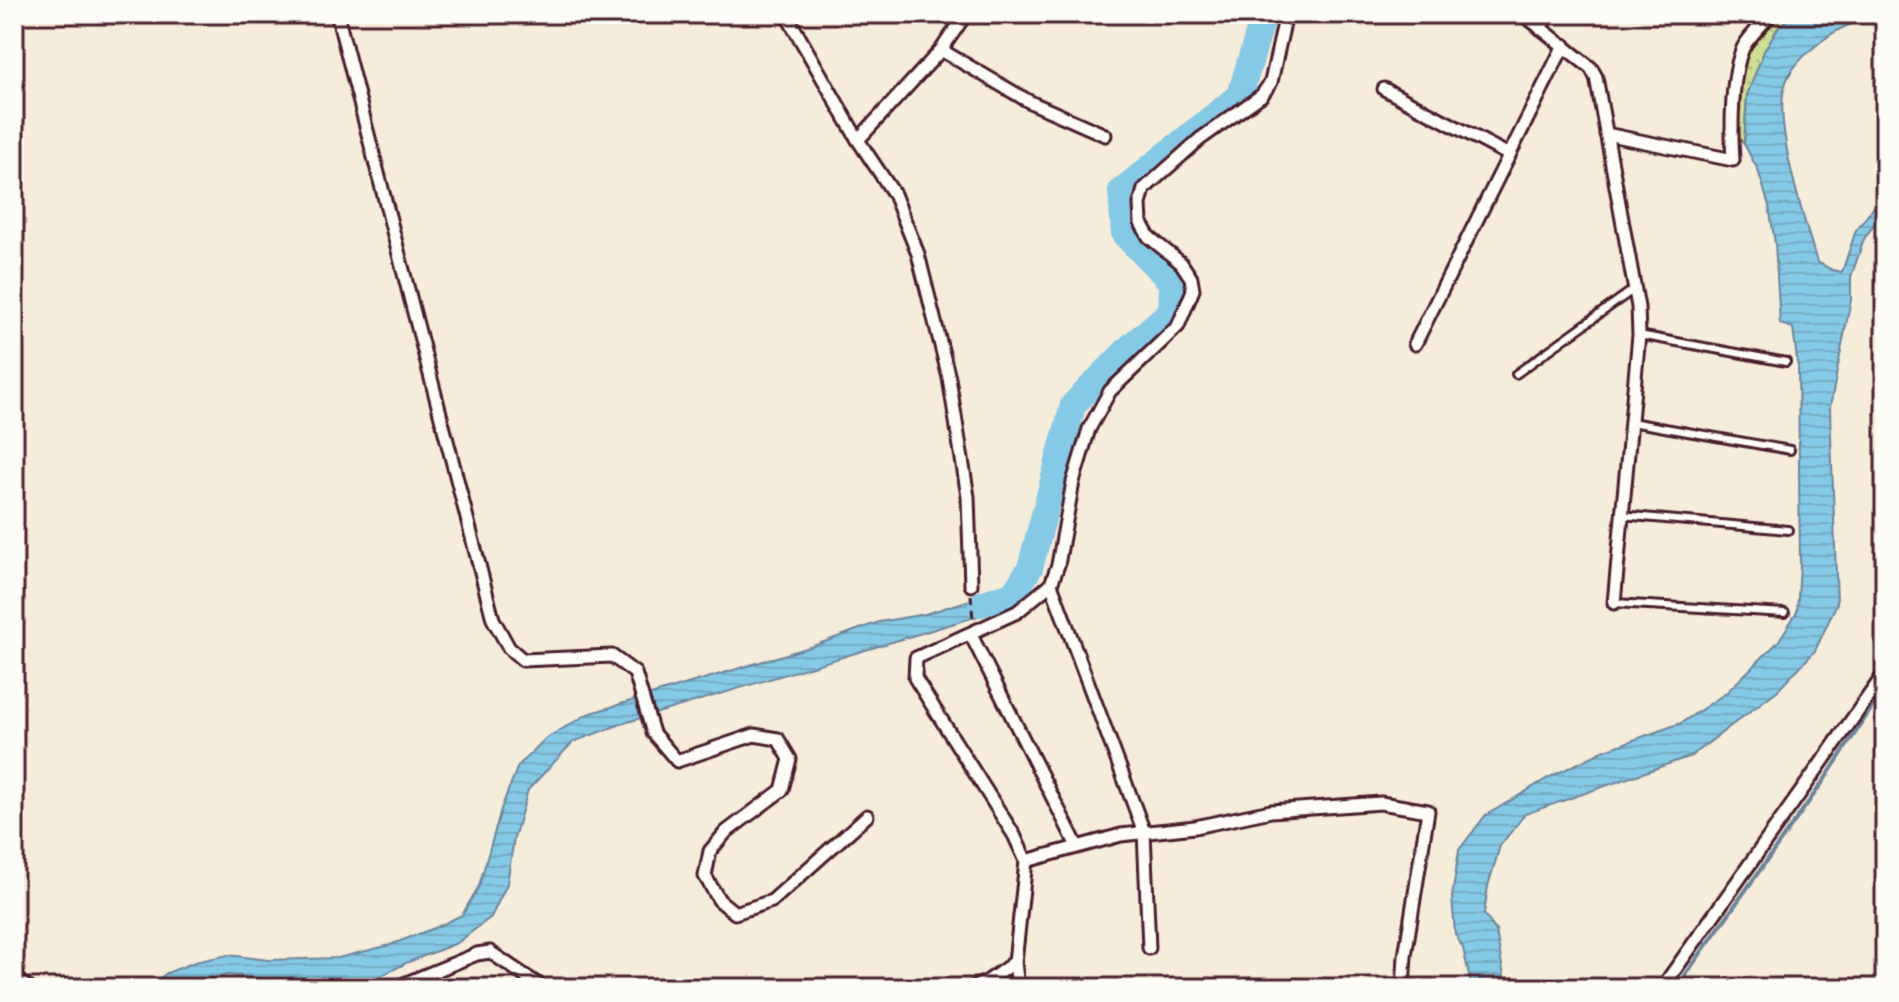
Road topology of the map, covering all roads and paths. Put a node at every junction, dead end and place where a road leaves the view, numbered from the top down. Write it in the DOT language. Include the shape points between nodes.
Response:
graph roads {
  1 [pos="337,14"];
  2 [pos="786,14"];
  3 [pos="966,14"];
  4 [pos="1286,14"];
  5 [pos="1523,14"];
  6 [pos="1548,14"];
  7 [pos="1771,14"];
  8 [pos="1540,28"];
  9 [pos="1564,45"];
  10 [pos="941,50"];
  11 [pos="1384,89"];
  12 [pos="1606,134"];
  13 [pos="1105,135"];
  14 [pos="858,140"];
  15 [pos="1509,155"];
  16 [pos="1634,289"];
  17 [pos="1639,335"];
  18 [pos="1415,344"];
  19 [pos="1786,362"];
  20 [pos="1516,374"];
  21 [pos="1631,422"];
  22 [pos="1790,450"];
  23 [pos="1621,515"];
  24 [pos="1788,530"];
  25 [pos="1051,584"];
  26 [pos="971,591"];
  27 [pos="1614,603"];
  28 [pos="1785,613"];
  29 [pos="973,621"];
  30 [pos="971,635"];
  31 [pos="1885,673"];
  32 [pos="867,816"];
  33 [pos="1144,832"];
  34 [pos="1077,846"];
  35 [pos="1026,861"];
  36 [pos="1149,948"];
  37 [pos="1015,962"];
  38 [pos="14,979"];
  39 [pos="29,988"];
  40 [pos="394,988"];
  41 [pos="543,988"];
  42 [pos="972,988"];
  43 [pos="1018,988"];
  44 [pos="1403,988"];
  45 [pos="1662,988"];
  1 -- 32 [label="street" via="493,619 509,648 523,660 612,656 635,673 653,733 677,761 754,735 778,739 790,759 782,790 726,832 710,851 705,876 719,900 735,913 772,901"];
  2 -- 14 [label="street"];
  3 -- 10 [label="street"];
  4 -- 25 [label="street" via="1271,82 1262,95 1200,139 1144,189 1141,223 1149,237 1181,263 1193,290 1178,326 1110,391 1089,429"];
  5 -- 8 [label="street"];
  6 -- 8 [label="street"];
  7 -- 12 [label="street" via="1743,48 1735,84 1733,160"];
  8 -- 9 [label="street"];
  9 -- 12 [label="street" via="1596,77"];
  9 -- 15 [label="street"];
  10 -- 13 [label="street" via="1030,102"];
  10 -- 14 [label="street"];
  11 -- 15 [label="street"];
  12 -- 16 [label="street"];
  14 -- 26 [label="street" via="894,194 918,254 961,452"];
  15 -- 18 [label="street"];
  16 -- 17 [label="street"];
  16 -- 20 [label="lane"];
  17 -- 19 [label="lane"];
  17 -- 21 [label="street"];
  21 -- 22 [label="lane"];
  21 -- 23 [label="street"];
  23 -- 24 [label="lane"];
  23 -- 27 [label="street"];
  25 -- 30 [label="street" via="1017,612"];
  25 -- 33 [label="street"];
  26 -- 29 [label="path"];
  27 -- 28 [label="lane"];
  30 -- 34 [label="street"];
  30 -- 35 [label="street" via="916,658 915,678"];
  31 -- 45 [label="street"];
  33 -- 34 [label="street"];
  33 -- 36 [label="street"];
  33 -- 44 [label="street" via="1347,804 1428,811"];
  34 -- 35 [label="street"];
  35 -- 37 [label="street"];
  37 -- 42 [label="street"];
  37 -- 43 [label="street"];
  38 -- 39 [label="street"];
  40 -- 41 [label="street" via="490,952"];
}
